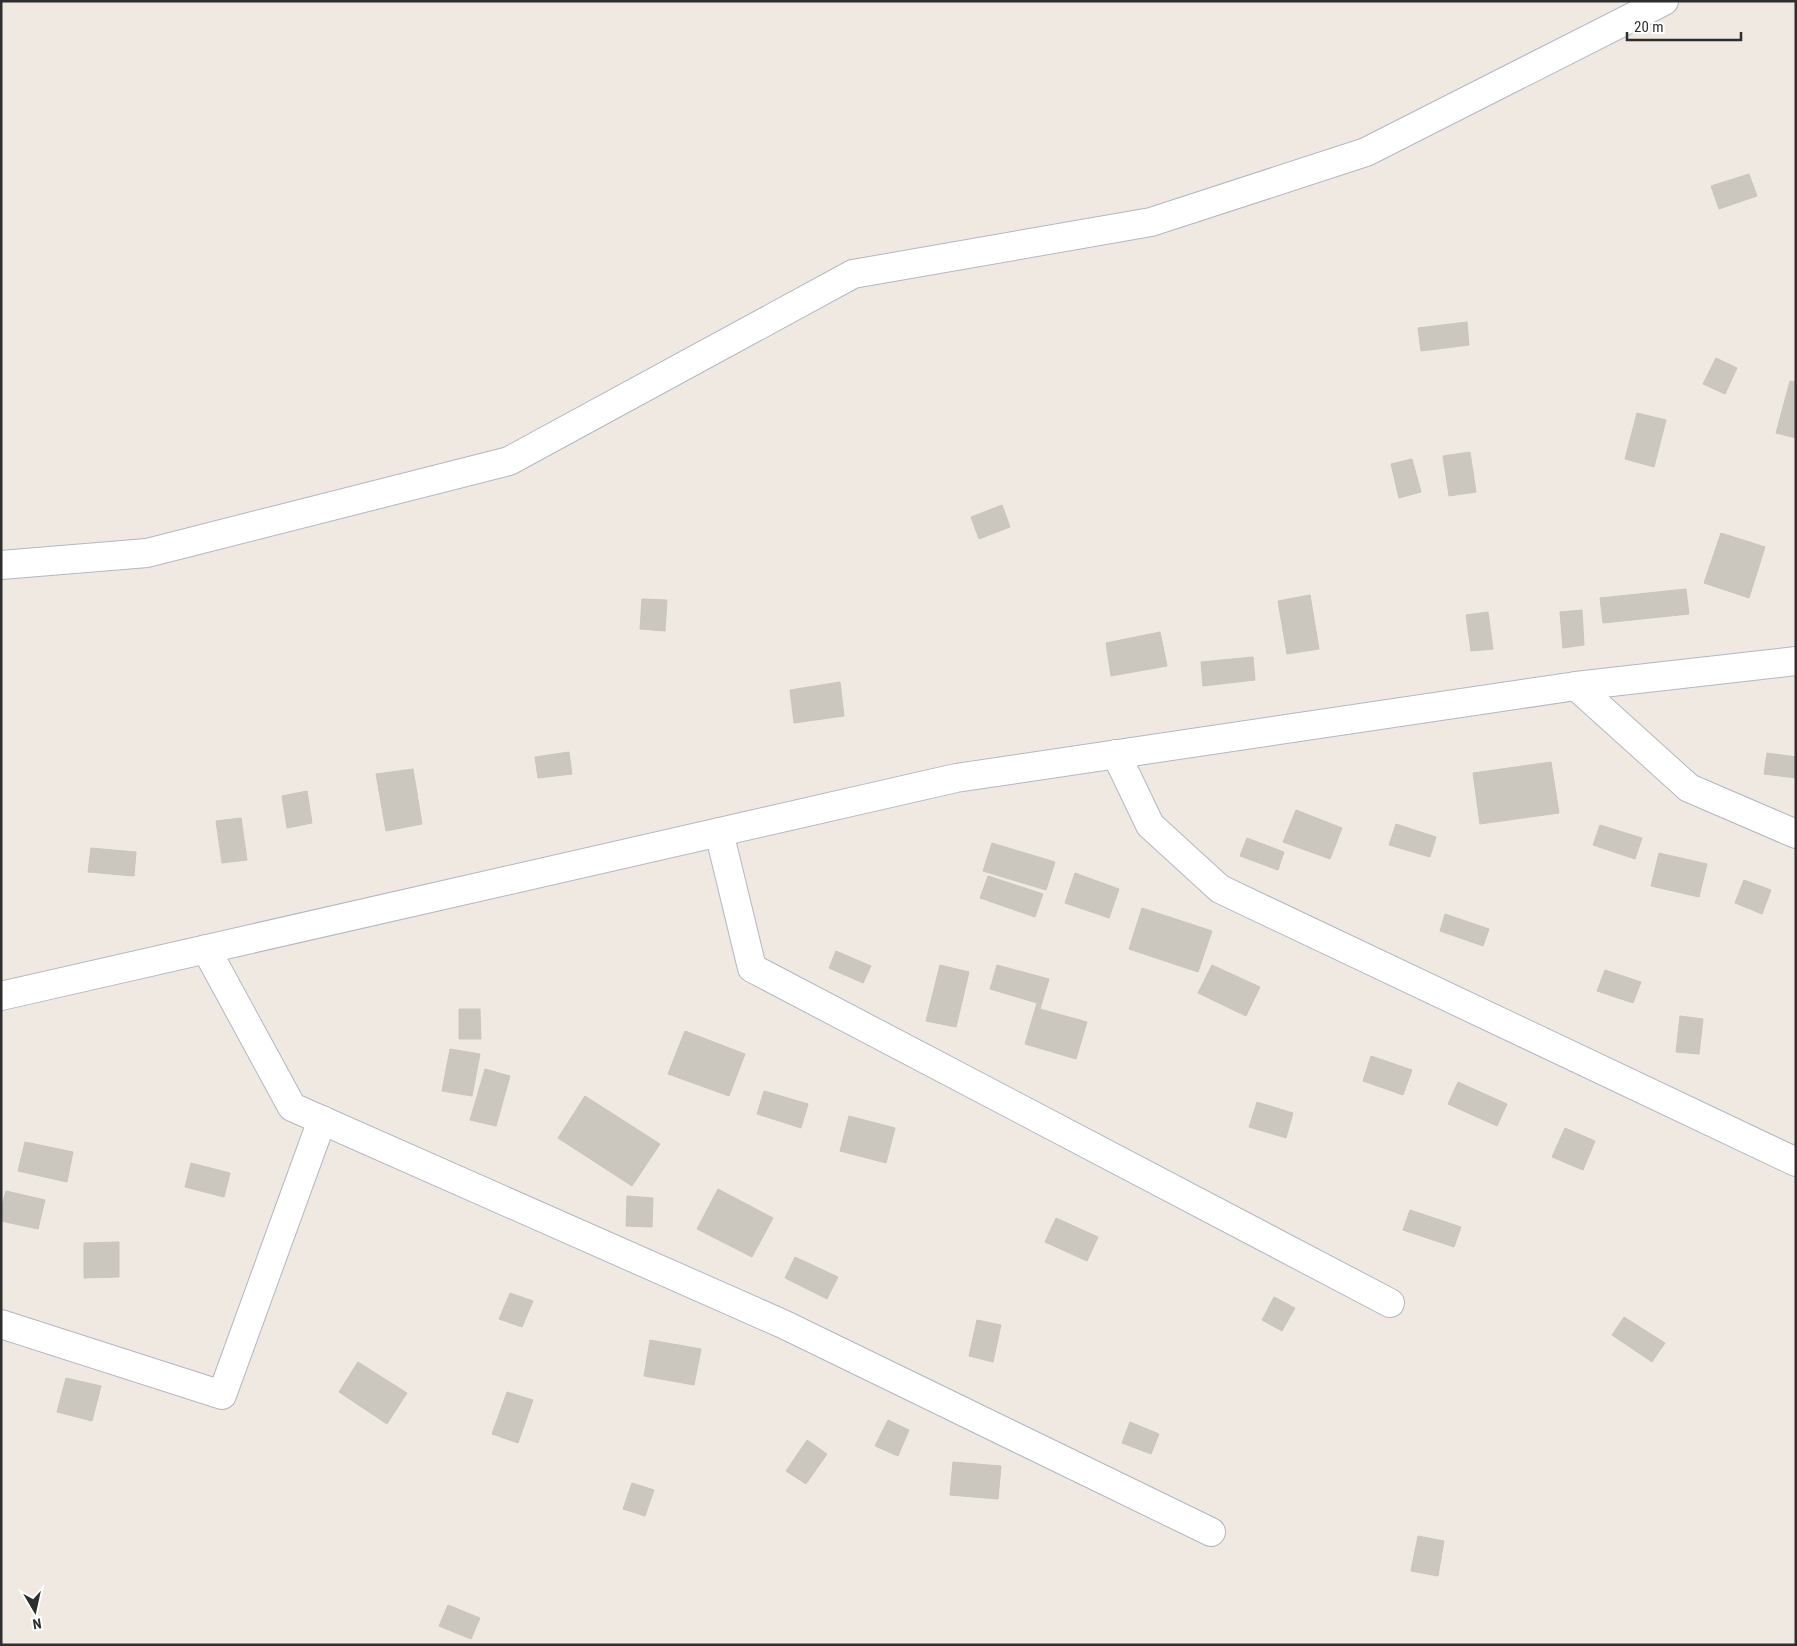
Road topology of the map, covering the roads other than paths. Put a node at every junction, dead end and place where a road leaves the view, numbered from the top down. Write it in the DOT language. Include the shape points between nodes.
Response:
graph roads {
  1 [pos="1664,1"];
  2 [pos="1,565"];
  3 [pos="1796,661"];
  4 [pos="1576,686"];
  5 [pos="1116,754"];
  6 [pos="719,832"];
  7 [pos="1796,834"];
  8 [pos="206,949"];
  9 [pos="1,996"];
  10 [pos="322,1120"];
  11 [pos="1796,1162"];
  12 [pos="1390,1303"];
  13 [pos="1,1324"];
  14 [pos="1211,1532"];
  1 -- 2 [label="street" via="1366,152 1151,222 854,274 509,461 147,552"];
  3 -- 4 [label="street"];
  4 -- 5 [label="street"];
  4 -- 7 [label="street" via="1689,788"];
  5 -- 6 [label="street" via="956,778"];
  5 -- 11 [label="street" via="1150,825 1220,889"];
  6 -- 8 [label="street"];
  6 -- 12 [label="street" via="752,968"];
  8 -- 9 [label="street"];
  8 -- 10 [label="street" via="292,1107"];
  10 -- 13 [label="street" via="222,1395"];
  10 -- 14 [label="street" via="783,1324"];
}
